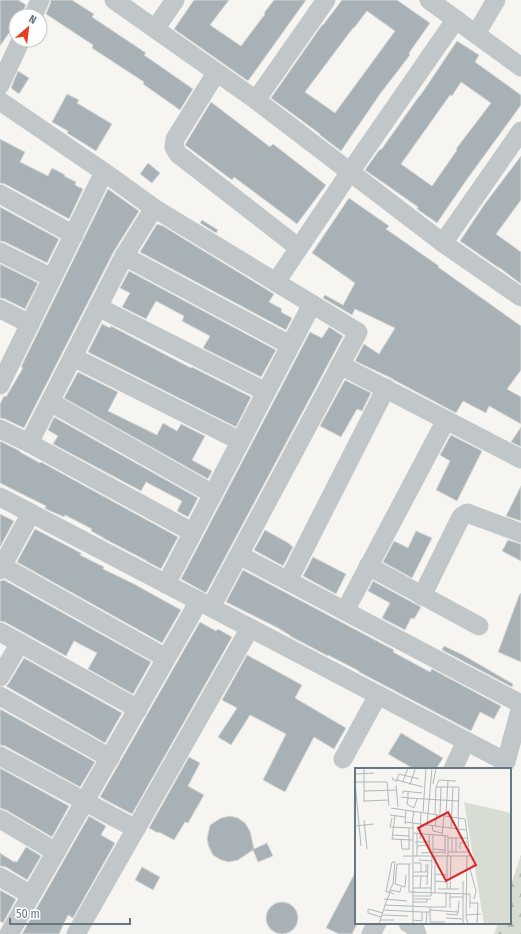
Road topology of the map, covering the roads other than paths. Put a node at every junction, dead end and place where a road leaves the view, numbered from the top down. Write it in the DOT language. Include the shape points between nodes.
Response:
graph roads {
  1 [pos="114,0"];
  2 [pos="175,0"];
  3 [pos="326,0"];
  4 [pos="429,0"];
  5 [pos="496,0"];
  6 [pos="456,20"];
  7 [pos="155,29"];
  8 [pos="476,34"];
  9 [pos="17,48"];
  10 [pos="521,67"];
  11 [pos="216,73"];
  12 [pos="0,85"];
  13 [pos="256,100"];
  14 [pos="0,101"];
  15 [pos="521,131"];
  16 [pos="104,172"];
  17 [pos="350,172"];
  18 [pos="0,194"];
  19 [pos="154,208"];
  20 [pos="74,235"];
  21 [pos="443,243"];
  22 [pos="299,248"];
  23 [pos="0,252"];
  24 [pos="124,256"];
  25 [pos="52,278"];
  26 [pos="276,282"];
  27 [pos="521,296"];
  28 [pos="312,304"];
  29 [pos="98,307"];
  30 [pos="0,309"];
  31 [pos="30,324"];
  32 [pos="290,346"];
  33 [pos="73,357"];
  34 [pos="340,365"];
  35 [pos="2,377"];
  36 [pos="386,388"];
  37 [pos="266,392"];
  38 [pos="50,402"];
  39 [pos="446,420"];
  40 [pos="0,429"];
  41 [pos="240,441"];
  42 [pos="28,443"];
  43 [pos="521,459"];
  44 [pos="213,494"];
  45 [pos="0,497"];
  46 [pos="32,514"];
  47 [pos="192,532"];
  48 [pos="521,533"];
  49 [pos="239,555"];
  50 [pos="368,566"];
  51 [pos="1,568"];
  52 [pos="288,581"];
  53 [pos="166,584"];
  54 [pos="422,596"];
  55 [pos="205,604"];
  56 [pos="345,611"];
  57 [pos="479,626"];
  58 [pos="250,628"];
  59 [pos="0,632"];
  60 [pos="20,642"];
  61 [pos="166,658"];
  62 [pos="0,677"];
  63 [pos="378,695"];
  64 [pos="0,696"];
  65 [pos="521,705"];
  66 [pos="138,708"];
  67 [pos="466,741"];
  68 [pos="0,756"];
  69 [pos="110,758"];
  70 [pos="343,759"];
  71 [pos="453,768"];
  72 [pos="85,802"];
  73 [pos="0,819"];
  74 [pos="136,829"];
  75 [pos="56,852"];
  76 [pos="0,877"];
  77 [pos="31,895"];
  78 [pos="376,924"];
  79 [pos="410,924"];
  80 [pos="9,934"];
  81 [pos="76,934"];
  82 [pos="371,934"];
  83 [pos="417,934"];
  1 -- 7 [label="street"];
  2 -- 7 [label="street"];
  3 -- 13 [label="street"];
  4 -- 6 [label="street"];
  5 -- 8 [label="street"];
  6 -- 8 [label="street"];
  6 -- 17 [label="street"];
  7 -- 11 [label="street"];
  8 -- 10 [label="street"];
  9 -- 12 [label="street"];
  11 -- 13 [label="street"];
  11 -- 22 [label="street" via="175,139 174,147 178,154"];
  13 -- 17 [label="street"];
  14 -- 16 [label="street"];
  15 -- 21 [label="street"];
  16 -- 19 [label="street"];
  16 -- 20 [label="street"];
  17 -- 21 [label="street"];
  17 -- 22 [label="street"];
  18 -- 20 [label="street"];
  19 -- 24 [label="street"];
  19 -- 26 [label="street"];
  20 -- 25 [label="street"];
  21 -- 27 [label="street"];
  22 -- 26 [label="street"];
  23 -- 25 [label="street"];
  24 -- 29 [label="street"];
  24 -- 32 [label="street"];
  25 -- 31 [label="street"];
  26 -- 28 [label="street"];
  28 -- 32 [label="street"];
  28 -- 34 [label="street" via="358,332"];
  29 -- 33 [label="street"];
  29 -- 37 [label="street"];
  30 -- 31 [label="street"];
  31 -- 35 [label="street"];
  32 -- 37 [label="street"];
  33 -- 38 [label="street"];
  33 -- 41 [label="street"];
  34 -- 36 [label="street"];
  34 -- 49 [label="street"];
  36 -- 39 [label="street"];
  36 -- 52 [label="street"];
  37 -- 41 [label="street"];
  38 -- 42 [label="street"];
  38 -- 44 [label="street"];
  39 -- 43 [label="street"];
  39 -- 50 [label="street"];
  40 -- 42 [label="street"];
  41 -- 44 [label="street"];
  42 -- 47 [label="street"];
  44 -- 47 [label="street"];
  45 -- 46 [label="street"];
  46 -- 51 [label="street"];
  46 -- 53 [label="street"];
  47 -- 53 [label="street"];
  48 -- 54 [label="street" via="464,514"];
  49 -- 52 [label="street"];
  49 -- 55 [label="street"];
  50 -- 54 [label="street"];
  50 -- 56 [label="street"];
  51 -- 61 [label="street"];
  52 -- 56 [label="street"];
  53 -- 55 [label="street"];
  54 -- 57 [label="street"];
  55 -- 58 [label="street"];
  55 -- 61 [label="street"];
  56 -- 65 [label="street"];
  58 -- 63 [label="street"];
  58 -- 74 [label="street"];
  59 -- 60 [label="street"];
  60 -- 62 [label="street"];
  60 -- 66 [label="street"];
  61 -- 66 [label="street"];
  63 -- 67 [label="street"];
  63 -- 70 [label="street"];
  64 -- 69 [label="street"];
  65 -- 67 [label="street" via="506,762"];
  66 -- 69 [label="street"];
  67 -- 71 [label="street"];
  68 -- 72 [label="street"];
  69 -- 72 [label="street"];
  72 -- 74 [label="street"];
  72 -- 75 [label="street"];
  73 -- 75 [label="street"];
  74 -- 81 [label="street"];
  75 -- 77 [label="street"];
  76 -- 77 [label="street"];
  77 -- 80 [label="street"];
  78 -- 82 [label="street"];
  79 -- 83 [label="street" via="414,926"];
}
